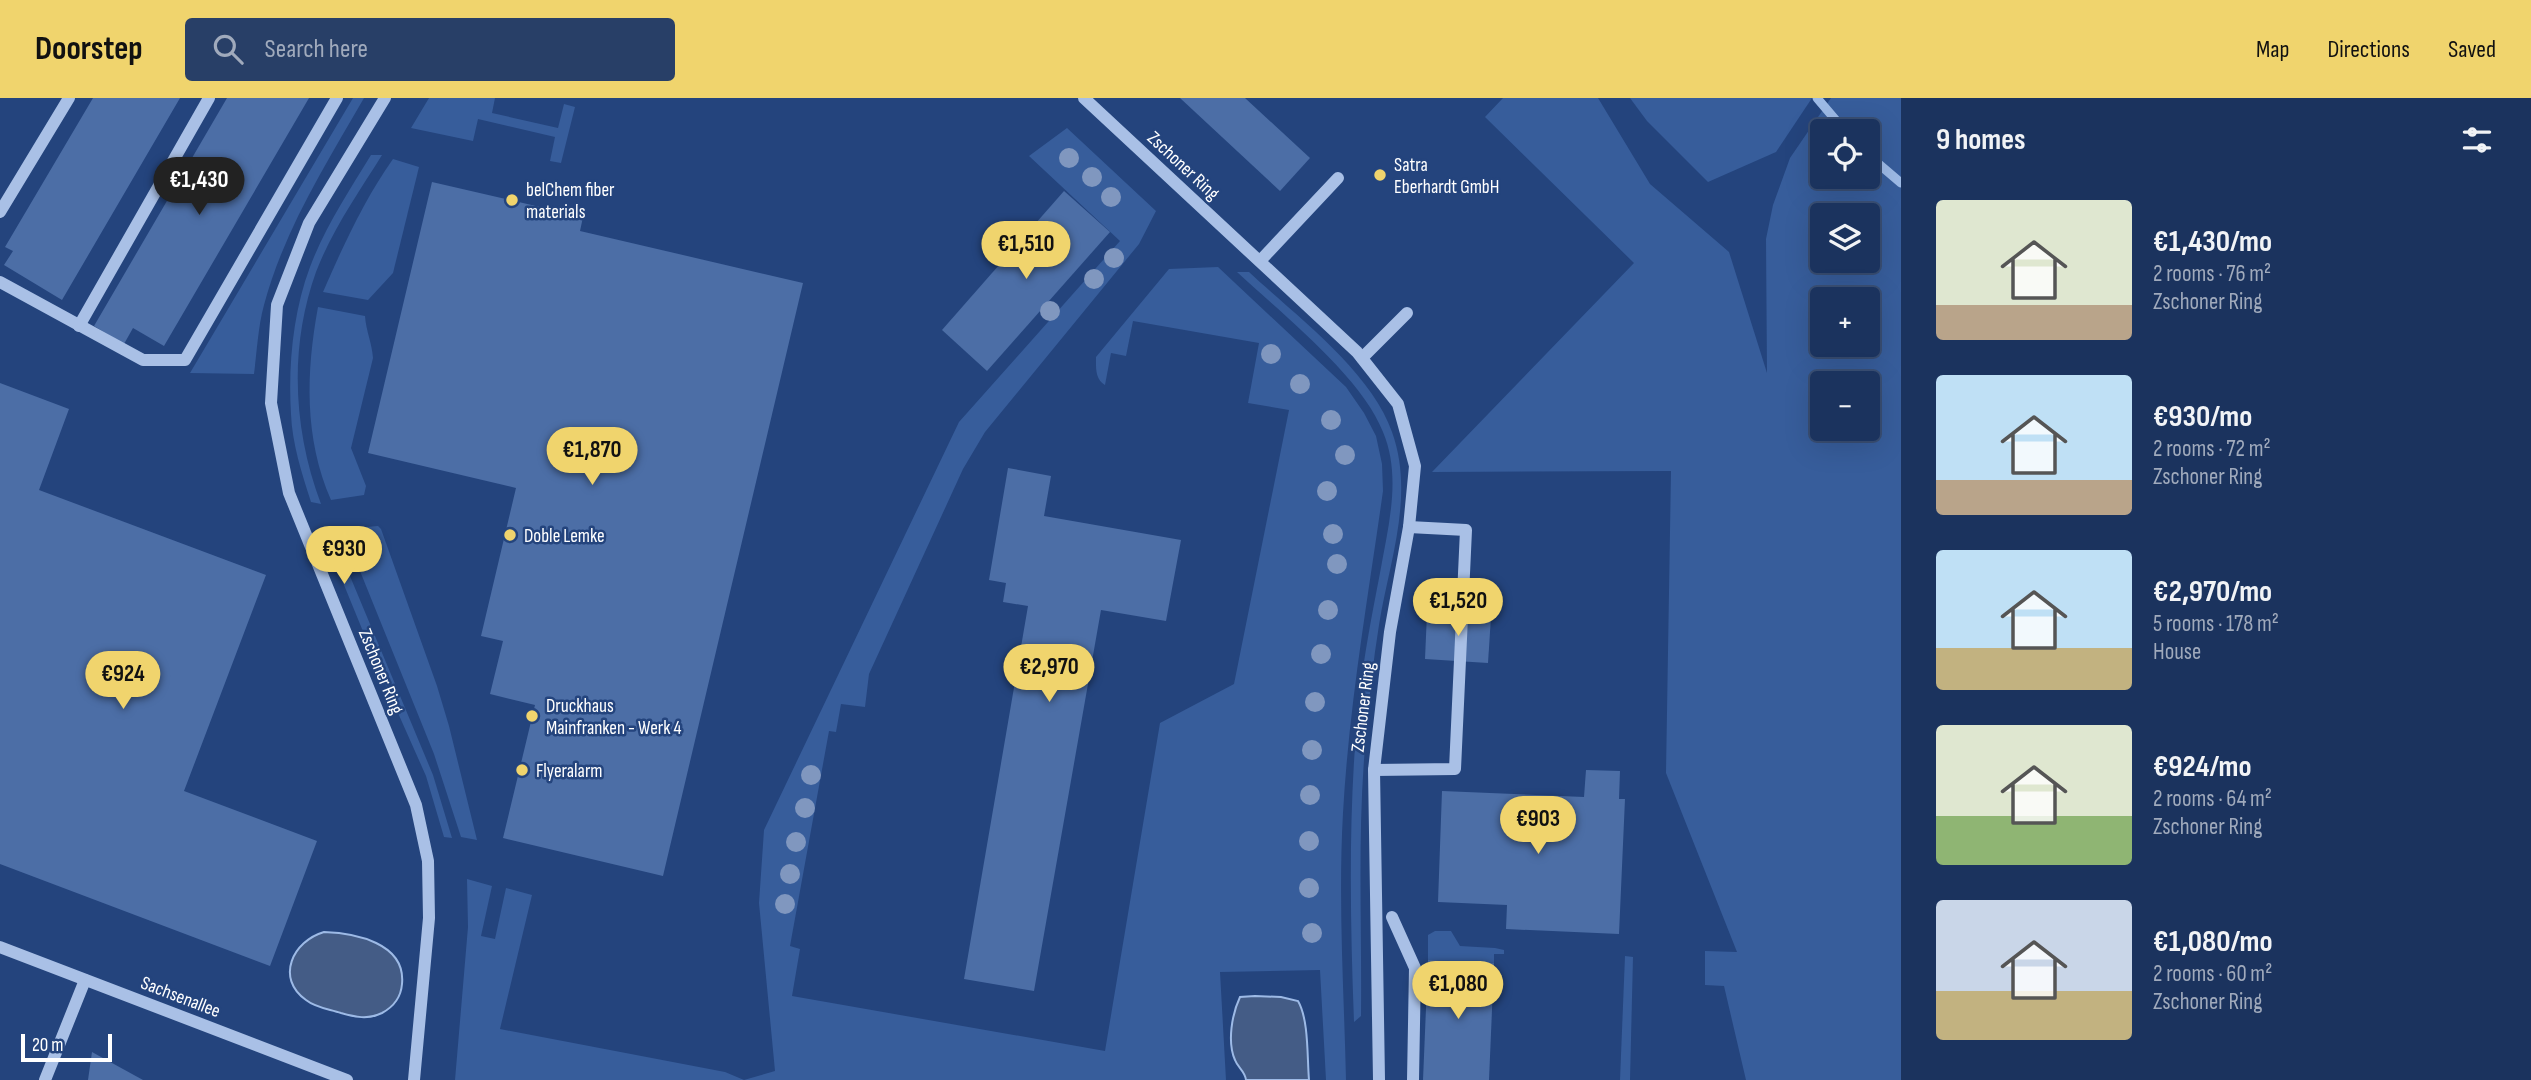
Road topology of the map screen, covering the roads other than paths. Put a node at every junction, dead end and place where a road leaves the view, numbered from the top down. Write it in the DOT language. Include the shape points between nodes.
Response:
graph roads {
  1 [pos="69,98"];
  2 [pos="209,98"];
  3 [pos="337,98"];
  4 [pos="384,98"];
  5 [pos="1084,98"];
  6 [pos="1338,178"];
  7 [pos="0,212"];
  8 [pos="1260,261"];
  9 [pos="0,282"];
  10 [pos="1407,313"];
  11 [pos="79,326"];
  12 [pos="1362,358"];
  13 [pos="1409,527"];
  14 [pos="1374,770"];
  15 [pos="1392,917"];
  16 [pos="0,947"];
  17 [pos="85,979"];
  18 [pos="45,1080"];
  19 [pos="347,1080"];
  20 [pos="414,1080"];
  21 [pos="1379,1080"];
  22 [pos="1413,1080"];
  1 -- 7 [label="street"];
  2 -- 11 [label="street"];
  3 -- 11 [label="street" via="185,360 143,360"];
  4 -- 20 [label="street, Zschoner Ring" via="309,223 277,305 271,404 289,493 416,805 428,861 429,918"];
  5 -- 8 [label="street, Zschoner Ring"];
  6 -- 8 [label="street"];
  8 -- 12 [label="street, Zschoner Ring"];
  9 -- 11 [label="street"];
  10 -- 12 [label="street"];
  12 -- 13 [label="street, Zschoner Ring" via="1398,404 1402,417 1415,466"];
  13 -- 14 [label="street, Zschoner Ring" via="1390,632"];
  13 -- 14 [label="street" via="1466,530 1455,769"];
  14 -- 21 [label="street, Zschoner Ring"];
  15 -- 22 [label="street" via="1415,968"];
  16 -- 17 [label="street, Sachsenallee"];
  17 -- 18 [label="street"];
  17 -- 19 [label="street, Sachsenallee"];
}
